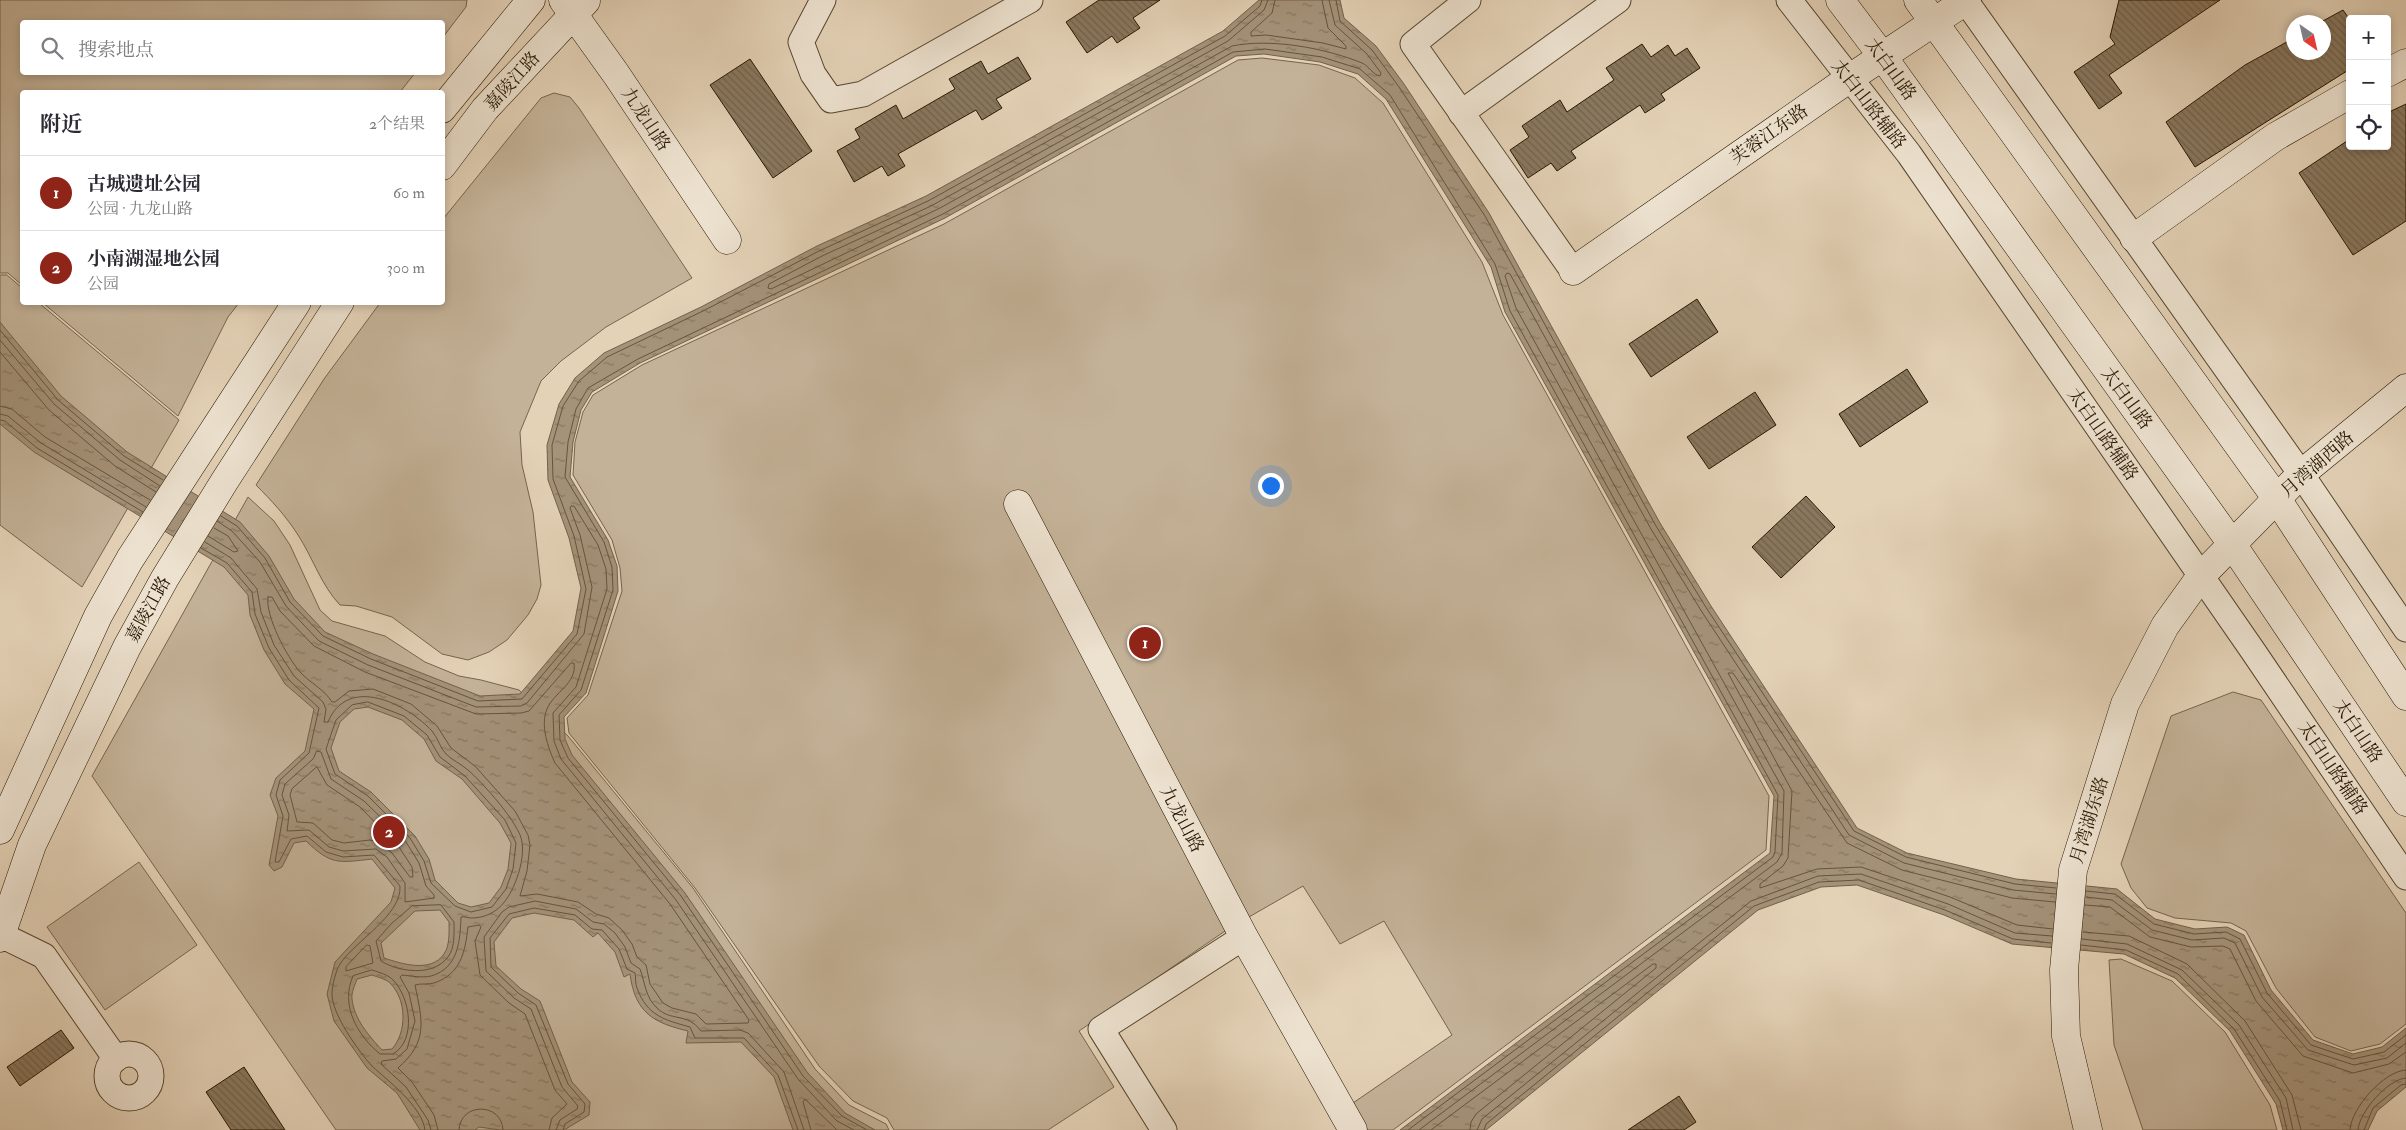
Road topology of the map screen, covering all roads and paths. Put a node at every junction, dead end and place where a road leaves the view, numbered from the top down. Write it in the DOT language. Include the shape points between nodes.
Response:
graph roads {
  1 [pos="531,0"];
  2 [pos="823,0"];
  3 [pos="1030,0"];
  4 [pos="1468,0"];
  5 [pos="1618,0"];
  6 [pos="1789,0"];
  7 [pos="1840,0"];
  8 [pos="1918,0"];
  9 [pos="1966,0"];
  10 [pos="574,5"];
  11 [pos="1935,22"];
  12 [pos="1883,57"];
  13 [pos="2406,63"];
  14 [pos="2391,71"];
  15 [pos="1850,78"];
  16 [pos="2346,96"];
  17 [pos="445,105"];
  18 [pos="1461,113"];
  19 [pos="445,162"];
  20 [pos="2134,238"];
  21 [pos="727,240"];
  22 [pos="1573,271"];
  23 [pos="295,305"];
  24 [pos="338,305"];
  25 [pos="2406,388"];
  26 [pos="2301,474"];
  27 [pos="2277,499"];
  28 [pos="1018,504"];
  29 [pos="2232,544"];
  30 [pos="2201,576"];
  31 [pos="2406,629"];
  32 [pos="2406,696"];
  33 [pos="2406,802"];
  34 [pos="0,830"];
  35 [pos="2406,877"];
  36 [pos="1,937"];
  37 [pos="1244,937"];
  38 [pos="116,1059"];
  39 [pos="1352,1128"];
  40 [pos="1164,1130"];
  41 [pos="2088,1130"];
  1 -- 17 [label="street, 嘉陵江路"];
  2 -- 3 [label="street" via="801,42 813,74 831,100 862,94"];
  4 -- 18 [label="street" via="1413,44"];
  5 -- 18 [label="street"];
  6 -- 15 [label="street, 太白山路辅路"];
  7 -- 12 [label="street, 太白山路"];
  8 -- 11 [label="street"];
  9 -- 11 [label="street, 芙蓉江东路"];
  9 -- 20 [label="street"];
  10 -- 19 [label="street, 嘉陵江路" via="485,109"];
  10 -- 21 [label="street, 九龙山路"];
  11 -- 12 [label="street, 芙蓉江东路"];
  11 -- 27 [label="street"];
  12 -- 15 [label="street, 芙蓉江东路"];
  12 -- 29 [label="street, 太白山路"];
  13 -- 14 [label="street"];
  15 -- 22 [label="street, 芙蓉江东路"];
  15 -- 30 [label="street, 太白山路辅路" via="1909,154"];
  16 -- 20 [label="street" via="2275,138"];
  18 -- 22 [label="street"];
  20 -- 26 [label="street"];
  23 -- 34 [label="street" via="193,460 98,616"];
  24 -- 36 [label="street, 嘉陵江路" via="224,482 127,646 32,845"];
  25 -- 26 [label="street, 月湾湖西路"];
  26 -- 27 [label="street, 月湾湖西路"];
  26 -- 31 [label="street"];
  27 -- 29 [label="street, 月湾湖西路"];
  27 -- 32 [label="street"];
  28 -- 37 [label="street, 九龙山路"];
  29 -- 30 [label="street, 月湾湖东路"];
  29 -- 33 [label="street, 太白山路"];
  30 -- 35 [label="street, 太白山路辅路"];
  30 -- 41 [label="street, 月湾湖东路" via="2165,626 2125,704 2072,870 2064,970 2066,1036"];
  36 -- 38 [label="street" via="44,956"];
  37 -- 39 [label="street, 九龙山路"];
  37 -- 40 [label="street" via="1101,1029"];
}
